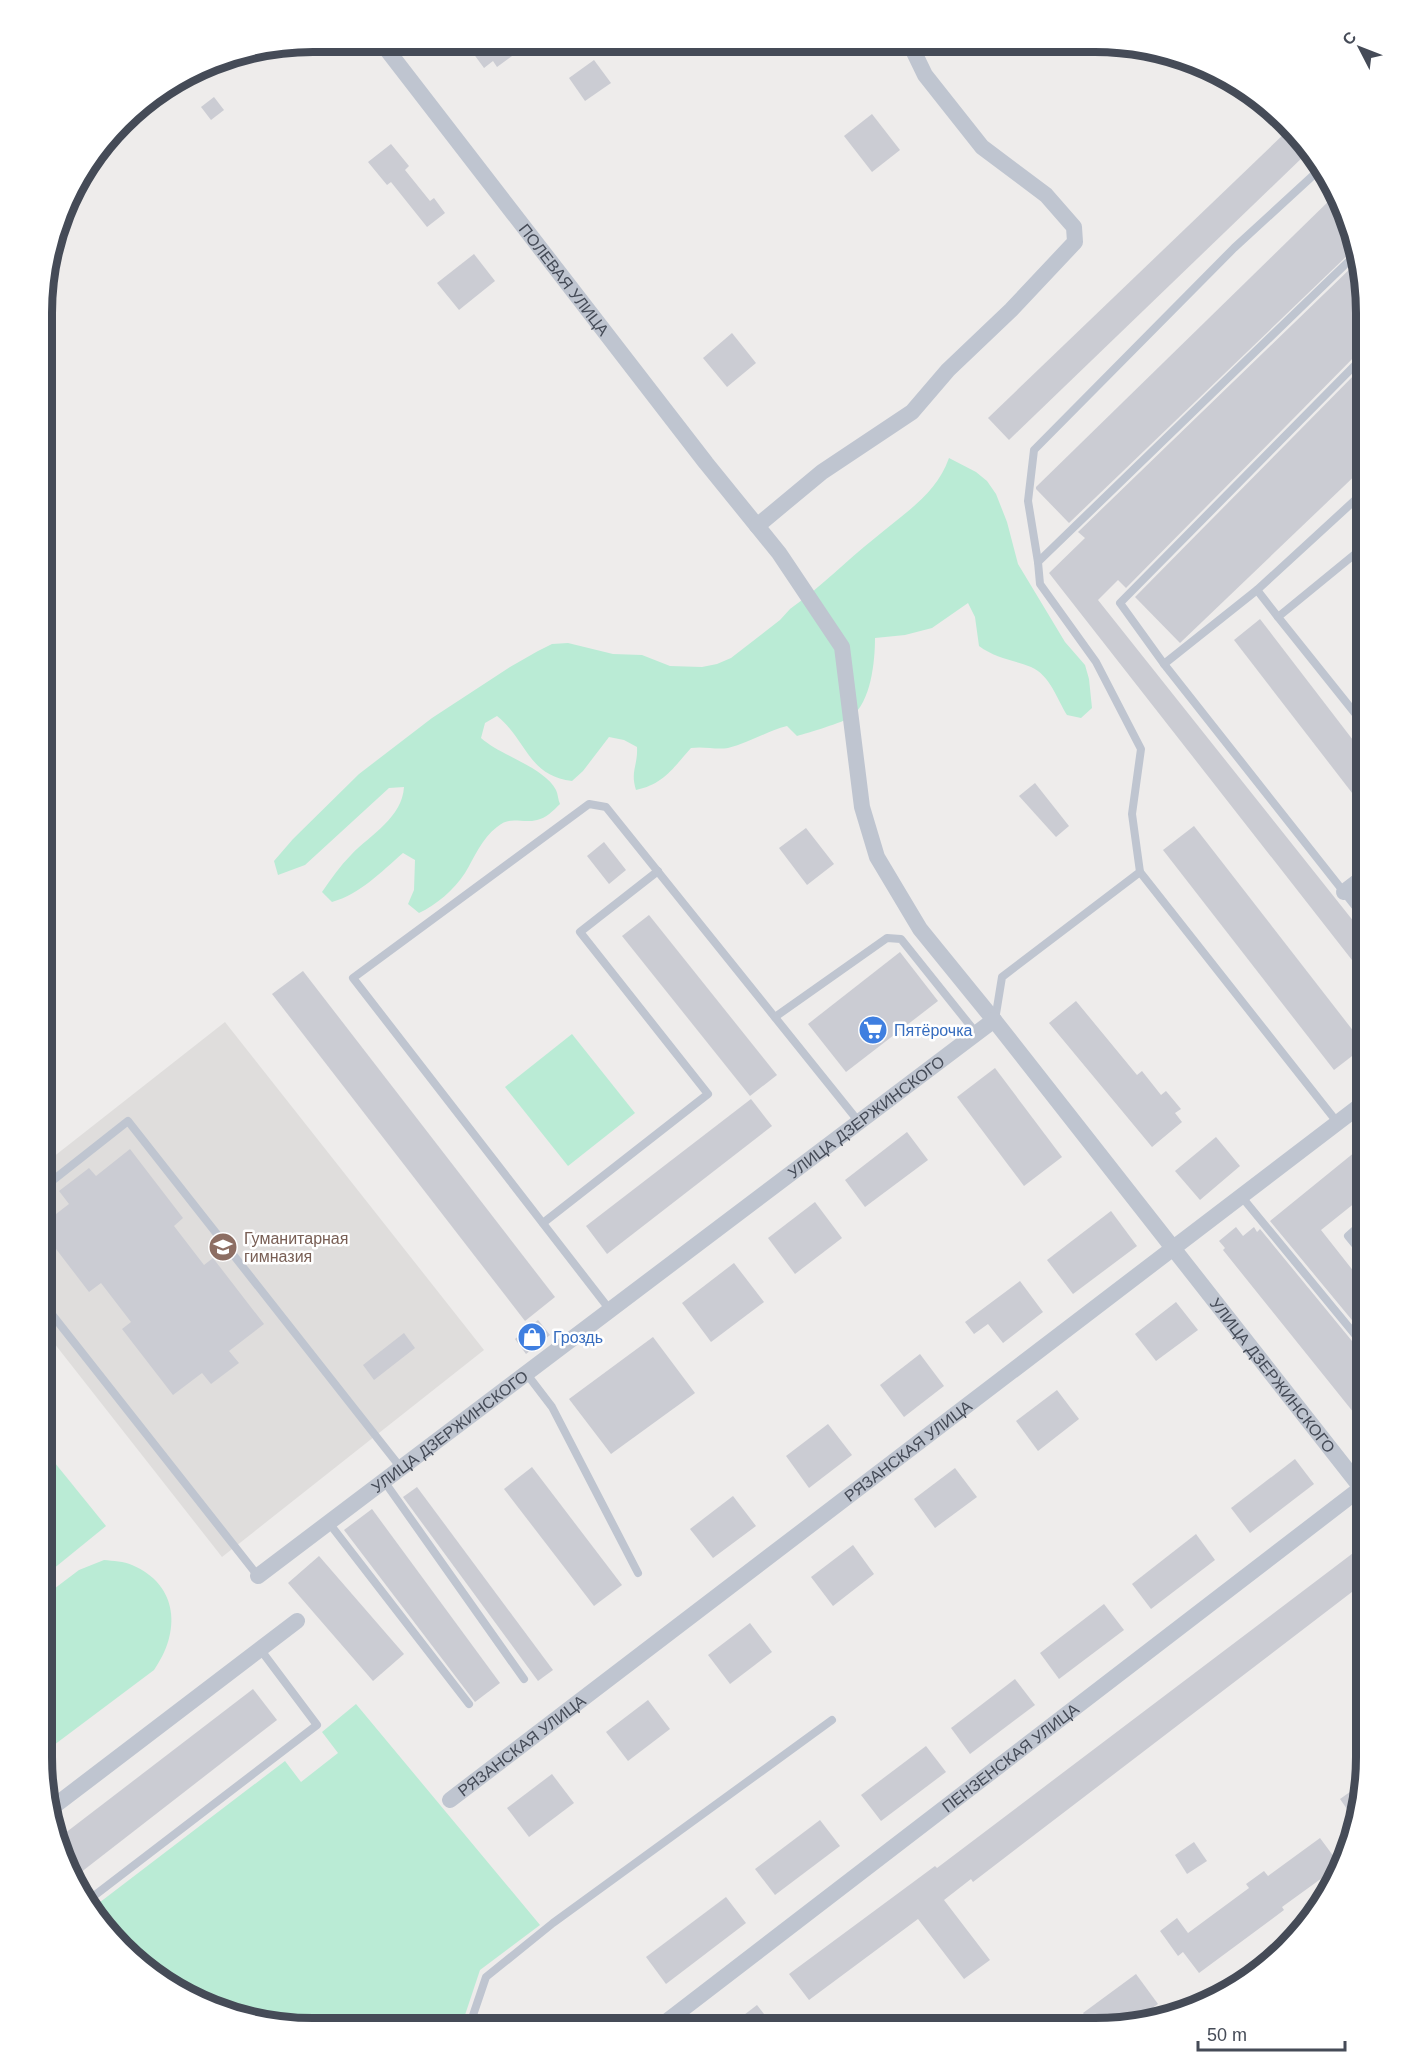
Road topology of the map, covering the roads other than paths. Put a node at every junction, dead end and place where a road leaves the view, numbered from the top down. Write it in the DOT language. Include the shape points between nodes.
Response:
graph roads {
  1 [pos="389,52"];
  2 [pos="914,52"];
  3 [pos="1315,173"];
  4 [pos="1350,260"];
  5 [pos="1356,364"];
  6 [pos="1356,499"];
  7 [pos="753,521"];
  8 [pos="1356,553"];
  9 [pos="1038,562"];
  10 [pos="1257,590"];
  11 [pos="1278,617"];
  12 [pos="1164,664"];
  13 [pos="1356,714"];
  14 [pos="658,871"];
  15 [pos="1140,872"];
  16 [pos="1356,883"];
  17 [pos="1344,892"];
  18 [pos="1356,907"];
  19 [pos="775,1017"];
  20 [pos="994,1020"];
  21 [pos="977,1034"];
  22 [pos="1356,1108"];
  23 [pos="860,1122"];
  24 [pos="1337,1122"];
  25 [pos="52,1181"];
  26 [pos="1241,1196"];
  27 [pos="543,1223"];
  28 [pos="1356,1229"];
  29 [pos="1356,1246"];
  30 [pos="1174,1247"];
  31 [pos="610,1310"];
  32 [pos="52,1314"];
  33 [pos="1356,1336"];
  34 [pos="526,1373"];
  35 [pos="401,1468"];
  36 [pos="384,1481"];
  37 [pos="1356,1482"];
  38 [pos="1356,1496"];
  39 [pos="329,1522"];
  40 [pos="638,1573"];
  41 [pos="258,1576"];
  42 [pos="297,1621"];
  43 [pos="260,1649"];
  44 [pos="524,1679"];
  45 [pos="469,1704"];
  46 [pos="832,1720"];
  47 [pos="450,1800"];
  48 [pos="57,1804"];
  49 [pos="92,1897"];
  50 [pos="472,2018"];
  51 [pos="671,2018"];
  1 -- 7 [label="street, ПОЛЕВАЯ УЛИЦА"];
  2 -- 7 [label="street" via="926,75 982,147 1046,195 1074,227 1075,242 948,370 912,412"];
  3 -- 9 [label="lane" via="1234,248 1034,450 1028,501"];
  4 -- 9 [label="lane"];
  5 -- 12 [label="lane" via="1120,603"];
  6 -- 10 [label="lane"];
  7 -- 20 [label="street, ПОЛЕВАЯ УЛИЦА" via="842,647 862,807 877,857 920,929"];
  8 -- 11 [label="lane"];
  9 -- 15 [label="lane" via="1040,584 1096,662 1142,749 1132,814"];
  10 -- 11 [label="lane"];
  10 -- 12 [label="lane"];
  11 -- 13 [label="lane"];
  12 -- 17 [label="lane"];
  14 -- 19 [label="lane"];
  14 -- 27 [label="lane" via="580,932 708,1094"];
  14 -- 27 [label="lane" via="606,807 589,804 353,978"];
  15 -- 20 [label="lane" via="1002,977"];
  15 -- 24 [label="lane"];
  16 -- 17 [label="street"];
  17 -- 18 [label="lane"];
  19 -- 21 [label="lane" via="887,938 901,939"];
  19 -- 23 [label="lane"];
  20 -- 21 [label="street, УЛИЦА ДЗЕРЖИНСКОГО"];
  20 -- 30 [label="street, УЛИЦА ДЗЕРЖИНСКОГО"];
  21 -- 23 [label="street, УЛИЦА ДЗЕРЖИНСКОГО"];
  22 -- 24 [label="street, РЯЗАНСКАЯ УЛИЦА"];
  23 -- 31 [label="street, УЛИЦА ДЗЕРЖИНСКОГО"];
  24 -- 26 [label="street, РЯЗАНСКАЯ УЛИЦА"];
  25 -- 35 [label="lane" via="128,1121"];
  26 -- 30 [label="street, РЯЗАНСКАЯ УЛИЦА"];
  26 -- 33 [label="lane"];
  27 -- 31 [label="lane"];
  28 -- 29 [label="lane" via="1348,1236"];
  30 -- 37 [label="street, УЛИЦА ДЗЕРЖИНСКОГО"];
  30 -- 47 [label="street, РЯЗАНСКАЯ УЛИЦА"];
  31 -- 34 [label="street, УЛИЦА ДЗЕРЖИНСКОГО"];
  32 -- 41 [label="lane"];
  34 -- 35 [label="street, УЛИЦА ДЗЕРЖИНСКОГО"];
  34 -- 40 [label="lane" via="552,1407"];
  35 -- 36 [label="street, УЛИЦА ДЗЕРЖИНСКОГО"];
  36 -- 39 [label="street, УЛИЦА ДЗЕРЖИНСКОГО"];
  36 -- 44 [label="lane"];
  38 -- 51 [label="street, ПЕНЗЕНСКАЯ УЛИЦА"];
  39 -- 41 [label="street, УЛИЦА ДЗЕРЖИНСКОГО"];
  39 -- 45 [label="lane"];
  42 -- 43 [label="street"];
  43 -- 48 [label="street"];
  43 -- 49 [label="lane" via="317,1725"];
  46 -- 50 [label="lane" via="553,1923 486,1977"];
}
